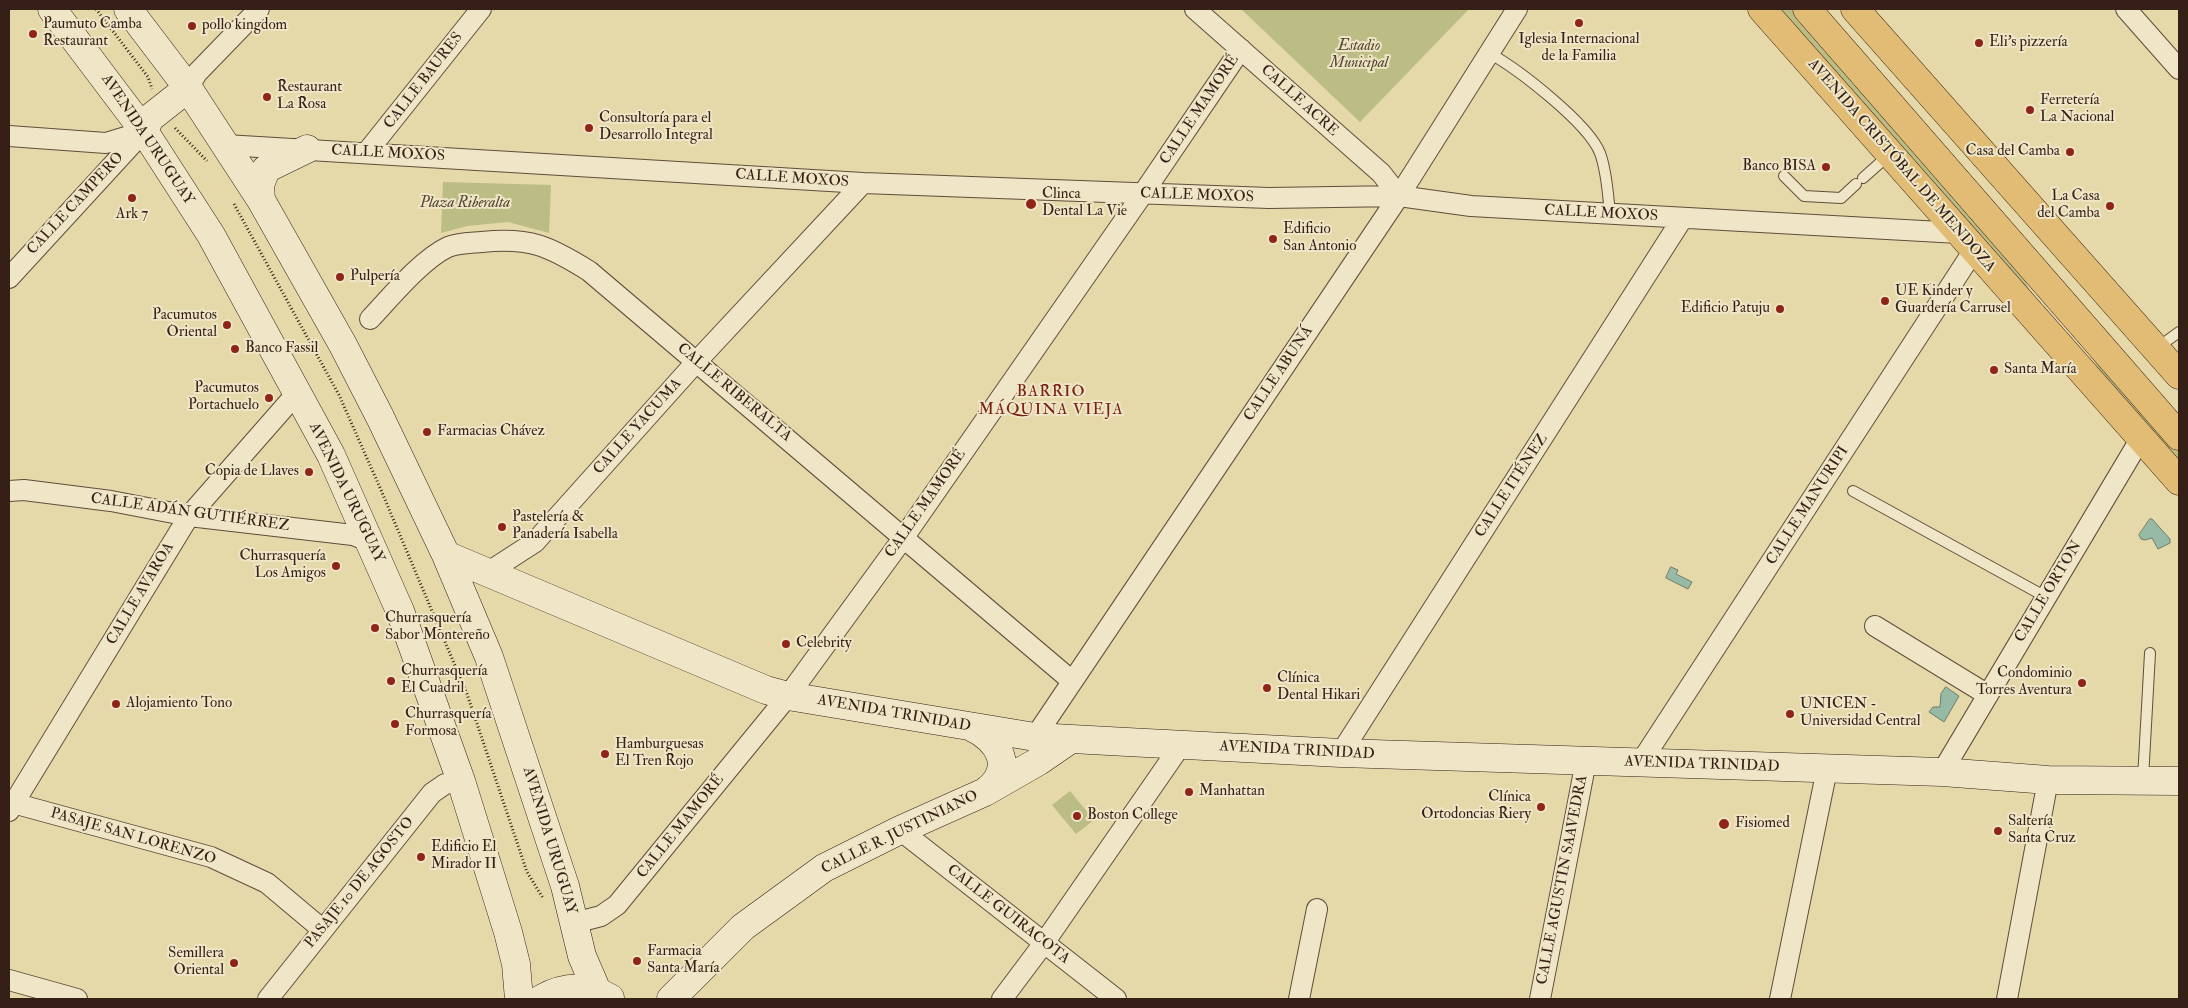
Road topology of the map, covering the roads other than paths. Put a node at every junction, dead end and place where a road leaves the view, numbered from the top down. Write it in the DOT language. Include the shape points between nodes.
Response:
graph roads {
  1 [pos="52,9"];
  2 [pos="128,9"];
  3 [pos="259,9"];
  4 [pos="481,9"];
  5 [pos="1196,9"];
  6 [pos="1517,9"];
  7 [pos="1762,9"];
  8 [pos="1807,9"];
  9 [pos="2126,9"];
  10 [pos="1859,10"];
  11 [pos="1241,49"];
  12 [pos="1489,53"];
  13 [pos="2179,69"];
  14 [pos="188,88"];
  15 [pos="144,131"];
  16 [pos="9,136"];
  17 [pos="225,145"];
  18 [pos="307,149"];
  19 [pos="367,152"];
  20 [pos="1890,154"];
  21 [pos="1784,176"];
  22 [pos="863,183"];
  23 [pos="1142,195"];
  24 [pos="1399,196"];
  25 [pos="261,200"];
  26 [pos="1610,214"];
  27 [pos="1682,219"];
  28 [pos="1967,241"];
  29 [pos="2011,242"];
  30 [pos="9,278"];
  31 [pos="370,319"];
  32 [pos="2179,332"];
  33 [pos="2156,348"];
  34 [pos="697,361"];
  35 [pos="2086,375"];
  36 [pos="2179,375"];
  37 [pos="296,394"];
  38 [pos="2179,436"];
  39 [pos="2141,438"];
  40 [pos="2179,480"];
  41 [pos="9,491"];
  42 [pos="1853,491"];
  43 [pos="189,516"];
  44 [pos="904,537"];
  45 [pos="371,542"];
  46 [pos="446,555"];
  47 [pos="487,573"];
  48 [pos="2046,597"];
  49 [pos="1875,626"];
  50 [pos="2150,654"];
  51 [pos="1072,681"];
  52 [pos="1988,695"];
  53 [pos="788,696"];
  54 [pos="969,726"];
  55 [pos="1035,737"];
  56 [pos="1071,739"];
  57 [pos="1180,745"];
  58 [pos="1341,753"];
  59 [pos="1586,761"];
  60 [pos="1641,762"];
  61 [pos="1827,770"];
  62 [pos="1942,772"];
  63 [pos="2048,780"];
  64 [pos="2143,780"];
  65 [pos="461,781"];
  66 [pos="2179,781"];
  67 [pos="985,792"];
  68 [pos="11,807"];
  69 [pos="900,830"];
  70 [pos="1317,909"];
  71 [pos="574,923"];
  72 [pos="322,930"];
  73 [pos="1044,943"];
  74 [pos="9,980"];
  75 [pos="604,995"];
  76 [pos="77,999"];
  77 [pos="268,999"];
  78 [pos="519,999"];
  79 [pos="541,999"];
  80 [pos="671,999"];
  81 [pos="1002,999"];
  82 [pos="1116,999"];
  83 [pos="1299,999"];
  84 [pos="1540,999"];
  85 [pos="1780,999"];
  86 [pos="2007,999"];
  1 -- 15 [label="main road, AVENIDA URUGUAY"];
  2 -- 14 [label="main road, AVENIDA URUGUAY"];
  3 -- 14 [label="street" via="196,73"];
  4 -- 19 [label="street, CALLE BAURES"];
  5 -- 11 [label="street, CALLE ACRE"];
  6 -- 12 [label="street, CALLE ABUNÁ"];
  7 -- 20 [label="main road, AVENIDA CRISTÓBAL DE MENDOZA"];
  8 -- 29 [label="main road"];
  9 -- 13 [label="street"];
  10 -- 33 [label="main road"];
  11 -- 23 [label="street, CALLE MAMORÉ"];
  11 -- 24 [label="street, CALLE ACRE" via="1381,173"];
  12 -- 24 [label="street, CALLE ABUNÁ"];
  12 -- 26 [label="lane" via="1538,86 1588,136 1600,153"];
  14 -- 15 [label="main road" via="150,118"];
  14 -- 17 [label="main road, AVENIDA URUGUAY"];
  15 -- 16 [label="street" via="106,143"];
  15 -- 30 [label="street, CALLE CAMPERO"];
  15 -- 37 [label="main road, AVENIDA URUGUAY" via="211,235"];
  17 -- 18 [label="street, CALLE MOXOS"];
  17 -- 25 [label="main road, AVENIDA URUGUAY"];
  18 -- 19 [label="street, CALLE MOXOS"];
  18 -- 25 [label="main road" via="266,169 260,185"];
  19 -- 22 [label="street, CALLE MOXOS"];
  20 -- 21 [label="lane" via="1841,198 1804,196"];
  20 -- 28 [label="main road, AVENIDA CRISTÓBAL DE MENDOZA"];
  22 -- 23 [label="street, CALLE MOXOS"];
  22 -- 34 [label="street, CALLE YACUMA"];
  23 -- 24 [label="street, CALLE MOXOS" via="1269,198"];
  23 -- 44 [label="street, CALLE MAMORÉ"];
  24 -- 26 [label="street, CALLE MOXOS" via="1471,206"];
  24 -- 51 [label="street, CALLE ABUNÁ"];
  25 -- 46 [label="main road, AVENIDA URUGUAY" via="343,345"];
  26 -- 27 [label="street, CALLE MOXOS"];
  27 -- 28 [label="street, CALLE MOXOS"];
  27 -- 58 [label="street, CALLE ITÉNEZ"];
  28 -- 35 [label="main road, AVENIDA CRISTÓBAL DE MENDOZA"];
  28 -- 60 [label="street, CALLE MANURIPI"];
  29 -- 35 [label="main road"];
  29 -- 38 [label="main road"];
  31 -- 34 [label="street, CALLE RIBERALTA" via="430,259 449,247 517,240 547,247 589,271"];
  32 -- 33 [label="lane"];
  33 -- 36 [label="main road"];
  34 -- 44 [label="street, CALLE RIBERALTA"];
  34 -- 47 [label="street, CALLE YACUMA" via="535,542"];
  35 -- 39 [label="main road, AVENIDA CRISTÓBAL DE MENDOZA"];
  37 -- 43 [label="street, CALLE AVAROA"];
  37 -- 45 [label="main road, AVENIDA URUGUAY" via="331,455"];
  39 -- 40 [label="main road, AVENIDA CRISTÓBAL DE MENDOZA"];
  39 -- 48 [label="street, CALLE ORTON"];
  41 -- 43 [label="street, CALLE ADÁN GUTIÉRREZ" via="92,498"];
  42 -- 48 [label="lane"];
  43 -- 45 [label="street, CALLE ADÁN GUTIÉRREZ" via="353,535"];
  43 -- 68 [label="street, CALLE AVAROA"];
  44 -- 51 [label="street, CALLE RIBERALTA"];
  44 -- 53 [label="street, CALLE MAMORÉ"];
  45 -- 65 [label="main road, AVENIDA URUGUAY" via="400,611"];
  46 -- 47 [label="main road, AVENIDA TRINIDAD"];
  46 -- 71 [label="main road, AVENIDA URUGUAY" via="492,666"];
  47 -- 53 [label="main road, AVENIDA TRINIDAD"];
  48 -- 52 [label="street, CALLE ORTON"];
  49 -- 52 [label="street"];
  50 -- 64 [label="lane"];
  51 -- 55 [label="street, CALLE ABUNÁ"];
  52 -- 62 [label="street, CALLE ORTON"];
  53 -- 54 [label="main road, AVENIDA TRINIDAD"];
  53 -- 71 [label="street, CALLE MAMORÉ" via="617,905 600,916"];
  54 -- 55 [label="main road, AVENIDA TRINIDAD"];
  54 -- 67 [label="main road" via="989,737 1001,759 998,780"];
  55 -- 56 [label="main road, AVENIDA TRINIDAD"];
  56 -- 57 [label="main road, AVENIDA TRINIDAD"];
  56 -- 67 [label="main road, CALLE R. JUSTINIANO"];
  57 -- 58 [label="main road, AVENIDA TRINIDAD"];
  57 -- 73 [label="street"];
  58 -- 59 [label="main road, AVENIDA TRINIDAD"];
  59 -- 60 [label="main road, AVENIDA TRINIDAD"];
  59 -- 84 [label="street, CALLE AGUSTIN SAAVEDRA"];
  60 -- 61 [label="main road, AVENIDA TRINIDAD"];
  61 -- 62 [label="main road, AVENIDA TRINIDAD"];
  61 -- 85 [label="street"];
  62 -- 63 [label="main road, AVENIDA TRINIDAD"];
  63 -- 64 [label="main road, AVENIDA TRINIDAD"];
  63 -- 86 [label="street"];
  64 -- 66 [label="main road, AVENIDA TRINIDAD"];
  65 -- 72 [label="street, PASAJE 10 DE AGOSTO" via="445,784 432,793"];
  65 -- 78 [label="main road, AVENIDA URUGUAY" via="512,946"];
  67 -- 69 [label="main road, CALLE R. JUSTINIANO"];
  68 -- 72 [label="street, PASAJE SAN LORENZO" via="211,857 267,883"];
  69 -- 73 [label="street, CALLE GUIRACOTA"];
  69 -- 80 [label="main road, CALLE R. JUSTINIANO" via="824,868 743,927"];
  70 -- 83 [label="street"];
  71 -- 75 [label="main road, AVENIDA URUGUAY" via="582,956"];
  72 -- 77 [label="street, PASAJE 10 DE AGOSTO"];
  73 -- 81 [label="street"];
  73 -- 82 [label="street, CALLE GUIRACOTA"];
  74 -- 76 [label="street"];
  75 -- 79 [label="main road" via="571,988"];
}
